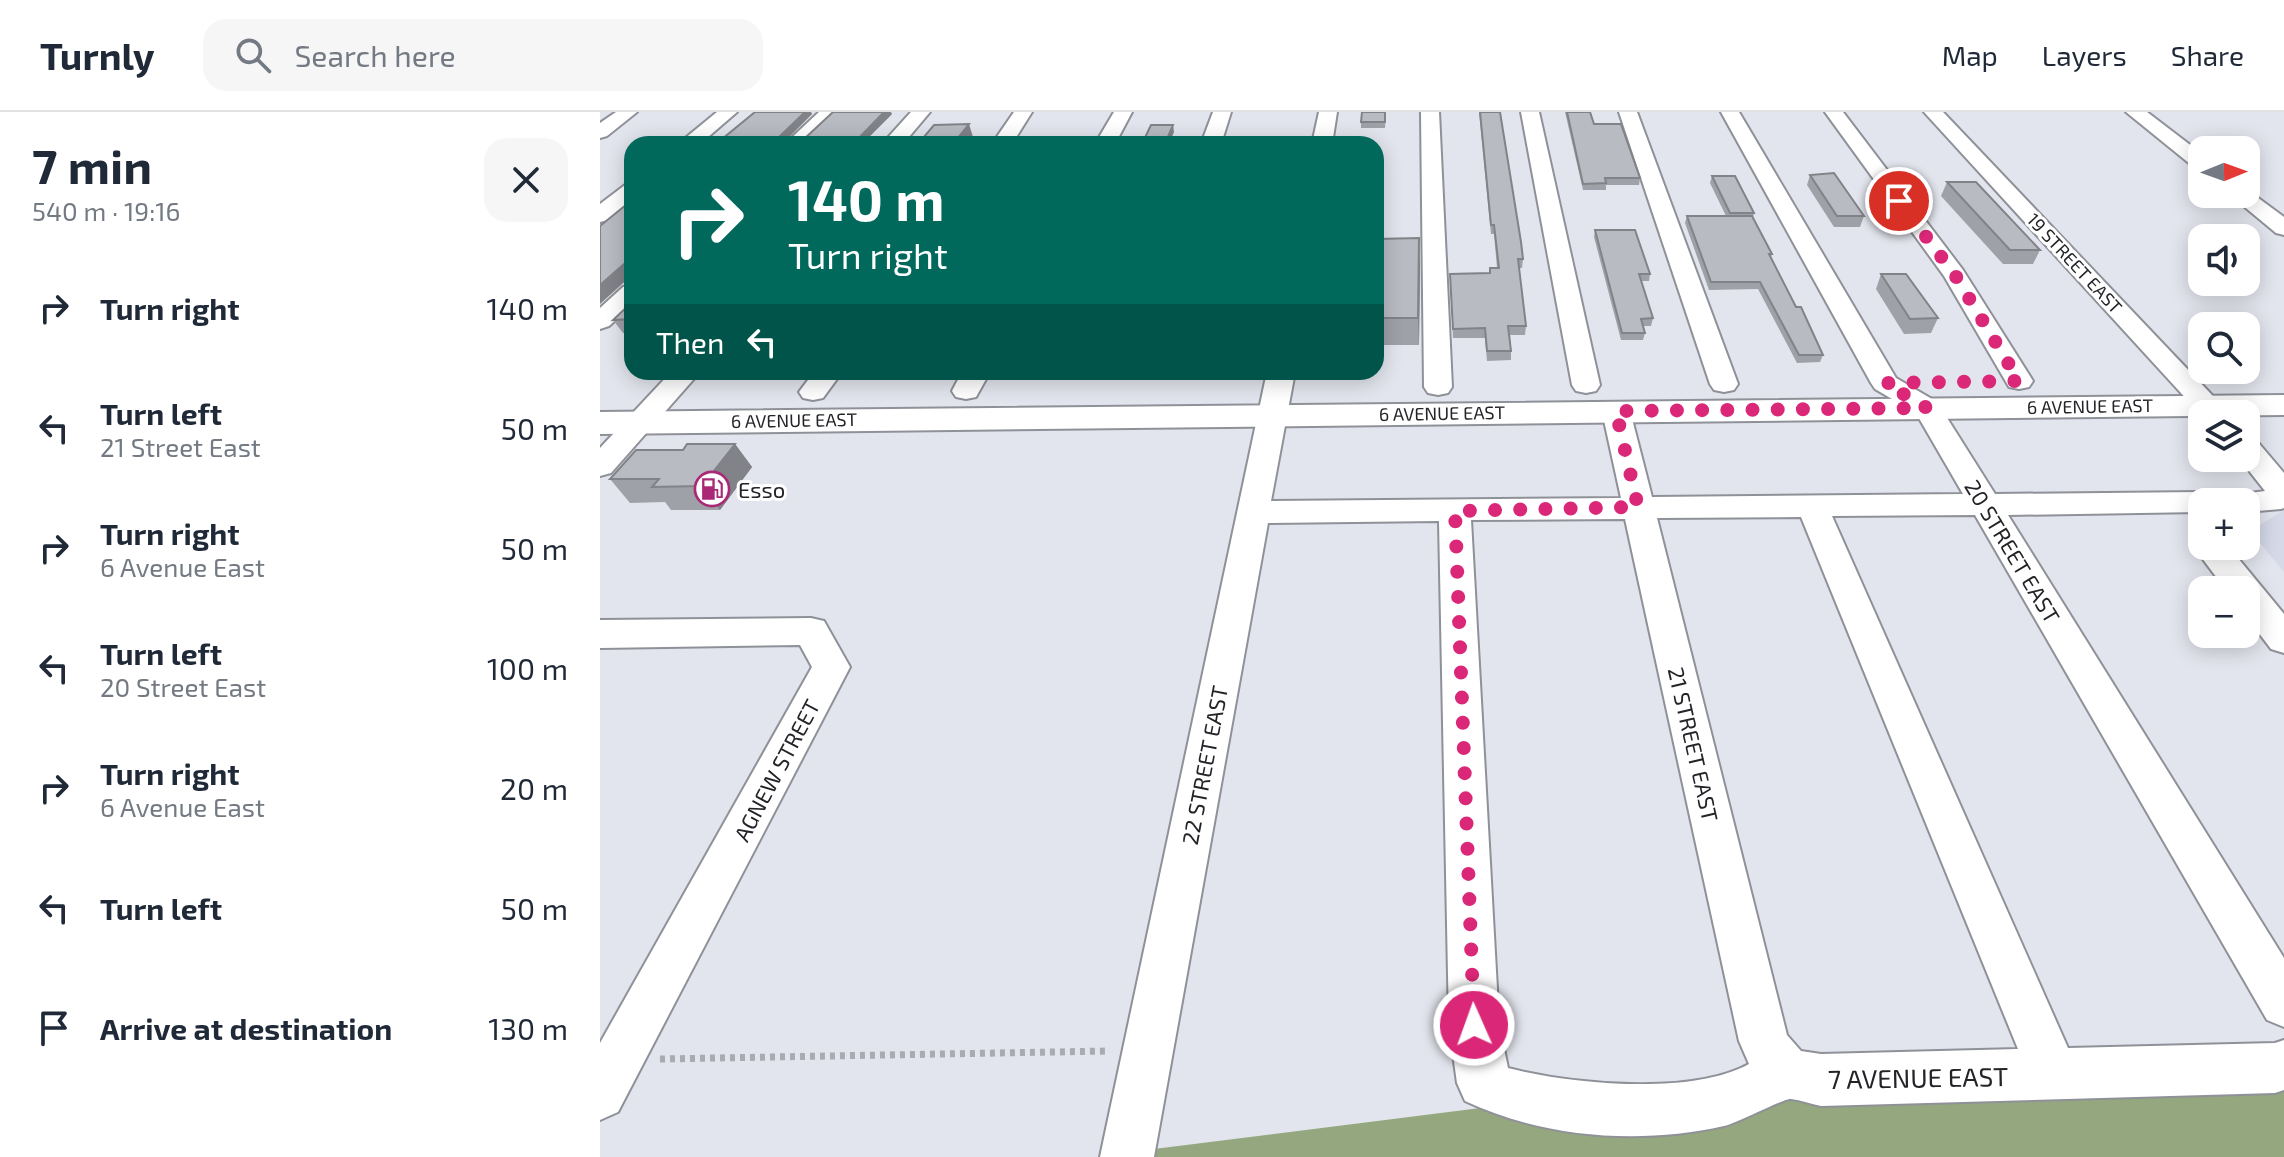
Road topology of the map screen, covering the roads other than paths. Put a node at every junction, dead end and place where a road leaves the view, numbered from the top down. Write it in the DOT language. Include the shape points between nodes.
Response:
graph roads {
  1 [pos="628,112"];
  2 [pos="728,112"];
  3 [pos="830,112"];
  4 [pos="921,112"];
  5 [pos="1023,112"];
  6 [pos="1123,112"];
  7 [pos="1222,112"];
  8 [pos="1328,112"];
  9 [pos="1430,112"];
  10 [pos="1530,112"];
  11 [pos="1628,112"];
  12 [pos="1730,112"];
  13 [pos="1834,112"];
  14 [pos="1933,112"];
  15 [pos="2135,112"];
  16 [pos="600,132"];
  17 [pos="698,136"];
  18 [pos="804,136"];
  19 [pos="899,136"];
  20 [pos="1007,136"];
  21 [pos="1110,136"];
  22 [pos="1214,136"];
  23 [pos="1324,136"];
  24 [pos="2188,153"];
  25 [pos="624,196"];
  26 [pos="2258,208"];
  27 [pos="600,215"];
  28 [pos="2284,228"];
  29 [pos="624,299"];
  30 [pos="600,321"];
  31 [pos="2284,379"];
  32 [pos="2184,380"];
  33 [pos="2019,381"];
  34 [pos="820,382"];
  35 [pos="971,382"];
  36 [pos="676,383"];
  37 [pos="1885,383"];
  38 [pos="1724,384"];
  39 [pos="1586,385"];
  40 [pos="1438,387"];
  41 [pos="1277,392"];
  42 [pos="600,394"];
  43 [pos="2203,400"];
  44 [pos="2284,405"];
  45 [pos="2260,407"];
  46 [pos="1927,408"];
  47 [pos="2188,410"];
  48 [pos="1616,411"];
  49 [pos="641,422"];
  50 [pos="600,423"];
  51 [pos="2260,463"];
  52 [pos="600,466"];
  53 [pos="2188,502"];
  54 [pos="2260,502"];
  55 [pos="1984,503"];
  56 [pos="1812,506"];
  57 [pos="1638,507"];
  58 [pos="1455,511"];
  59 [pos="1255,512"];
  60 [pos="2221,560"];
  61 [pos="2234,576"];
  62 [pos="2260,609"];
  63 [pos="600,634"];
  64 [pos="2284,639"];
  65 [pos="2284,1003"];
  66 [pos="2284,1065"];
  67 [pos="1783,1072"];
  68 [pos="2054,1075"];
  69 [pos="609,1077"];
  70 [pos="1127,1157"];
  1 -- 16 [label="street"];
  2 -- 17 [label="street"];
  3 -- 18 [label="street"];
  4 -- 19 [label="street"];
  5 -- 20 [label="street"];
  6 -- 21 [label="street"];
  7 -- 22 [label="street"];
  8 -- 23 [label="street"];
  9 -- 40 [label="street"];
  10 -- 39 [label="street"];
  11 -- 38 [label="street"];
  12 -- 37 [label="street, 20 STREET EAST"];
  13 -- 33 [label="street" via="1955,275"];
  14 -- 32 [label="street, 19 STREET EAST"];
  15 -- 24 [label="street"];
  25 -- 27 [label="street"];
  26 -- 28 [label="street"];
  29 -- 30 [label="street"];
  31 -- 32 [label="main road, 6 AVENUE EAST"];
  32 -- 33 [label="main road, 6 AVENUE EAST"];
  32 -- 43 [label="street, 19 STREET EAST"];
  33 -- 37 [label="main road, 6 AVENUE EAST"];
  34 -- 35 [label="main road, 6 AVENUE EAST"];
  34 -- 36 [label="main road, 6 AVENUE EAST"];
  35 -- 41 [label="main road, 6 AVENUE EAST"];
  36 -- 42 [label="main road, 6 AVENUE EAST"];
  36 -- 49 [label="street"];
  37 -- 38 [label="main road, 6 AVENUE EAST"];
  37 -- 46 [label="street, 20 STREET EAST"];
  38 -- 39 [label="main road, 6 AVENUE EAST"];
  39 -- 40 [label="main road, 6 AVENUE EAST"];
  40 -- 41 [label="main road, 6 AVENUE EAST"];
  41 -- 48 [label="main road, 6 AVENUE EAST"];
  41 -- 49 [label="main road, 6 AVENUE EAST"];
  41 -- 59 [label="street, 22 STREET EAST"];
  44 -- 45 [label="main road, 6 AVENUE EAST"];
  46 -- 47 [label="main road, 6 AVENUE EAST"];
  46 -- 48 [label="main road, 6 AVENUE EAST"];
  46 -- 55 [label="street, 20 STREET EAST"];
  48 -- 57 [label="street, 21 STREET EAST"];
  49 -- 50 [label="main road, 6 AVENUE EAST"];
  49 -- 52 [label="street"];
  51 -- 54 [label="street" via="2281,490 2270,502"];
  53 -- 55 [label="street"];
  55 -- 56 [label="street"];
  55 -- 65 [label="street, 20 STREET EAST"];
  56 -- 57 [label="street"];
  56 -- 68 [label="street"];
  57 -- 58 [label="street"];
  57 -- 67 [label="street, 21 STREET EAST" via="1764,1041"];
  58 -- 59 [label="street"];
  58 -- 67 [label="street" via="1474,1025 1483,1083 1499,1093 1576,1108 1678,1105 1726,1100"];
  59 -- 70 [label="street, 22 STREET EAST"];
  60 -- 61 [label="street"];
  62 -- 64 [label="street"];
  63 -- 69 [label="street, AGNEW STREET" via="811,631 831,667"];
  66 -- 68 [label="street"];
  67 -- 68 [label="street, 7 AVENUE EAST" via="1821,1080"];
}
